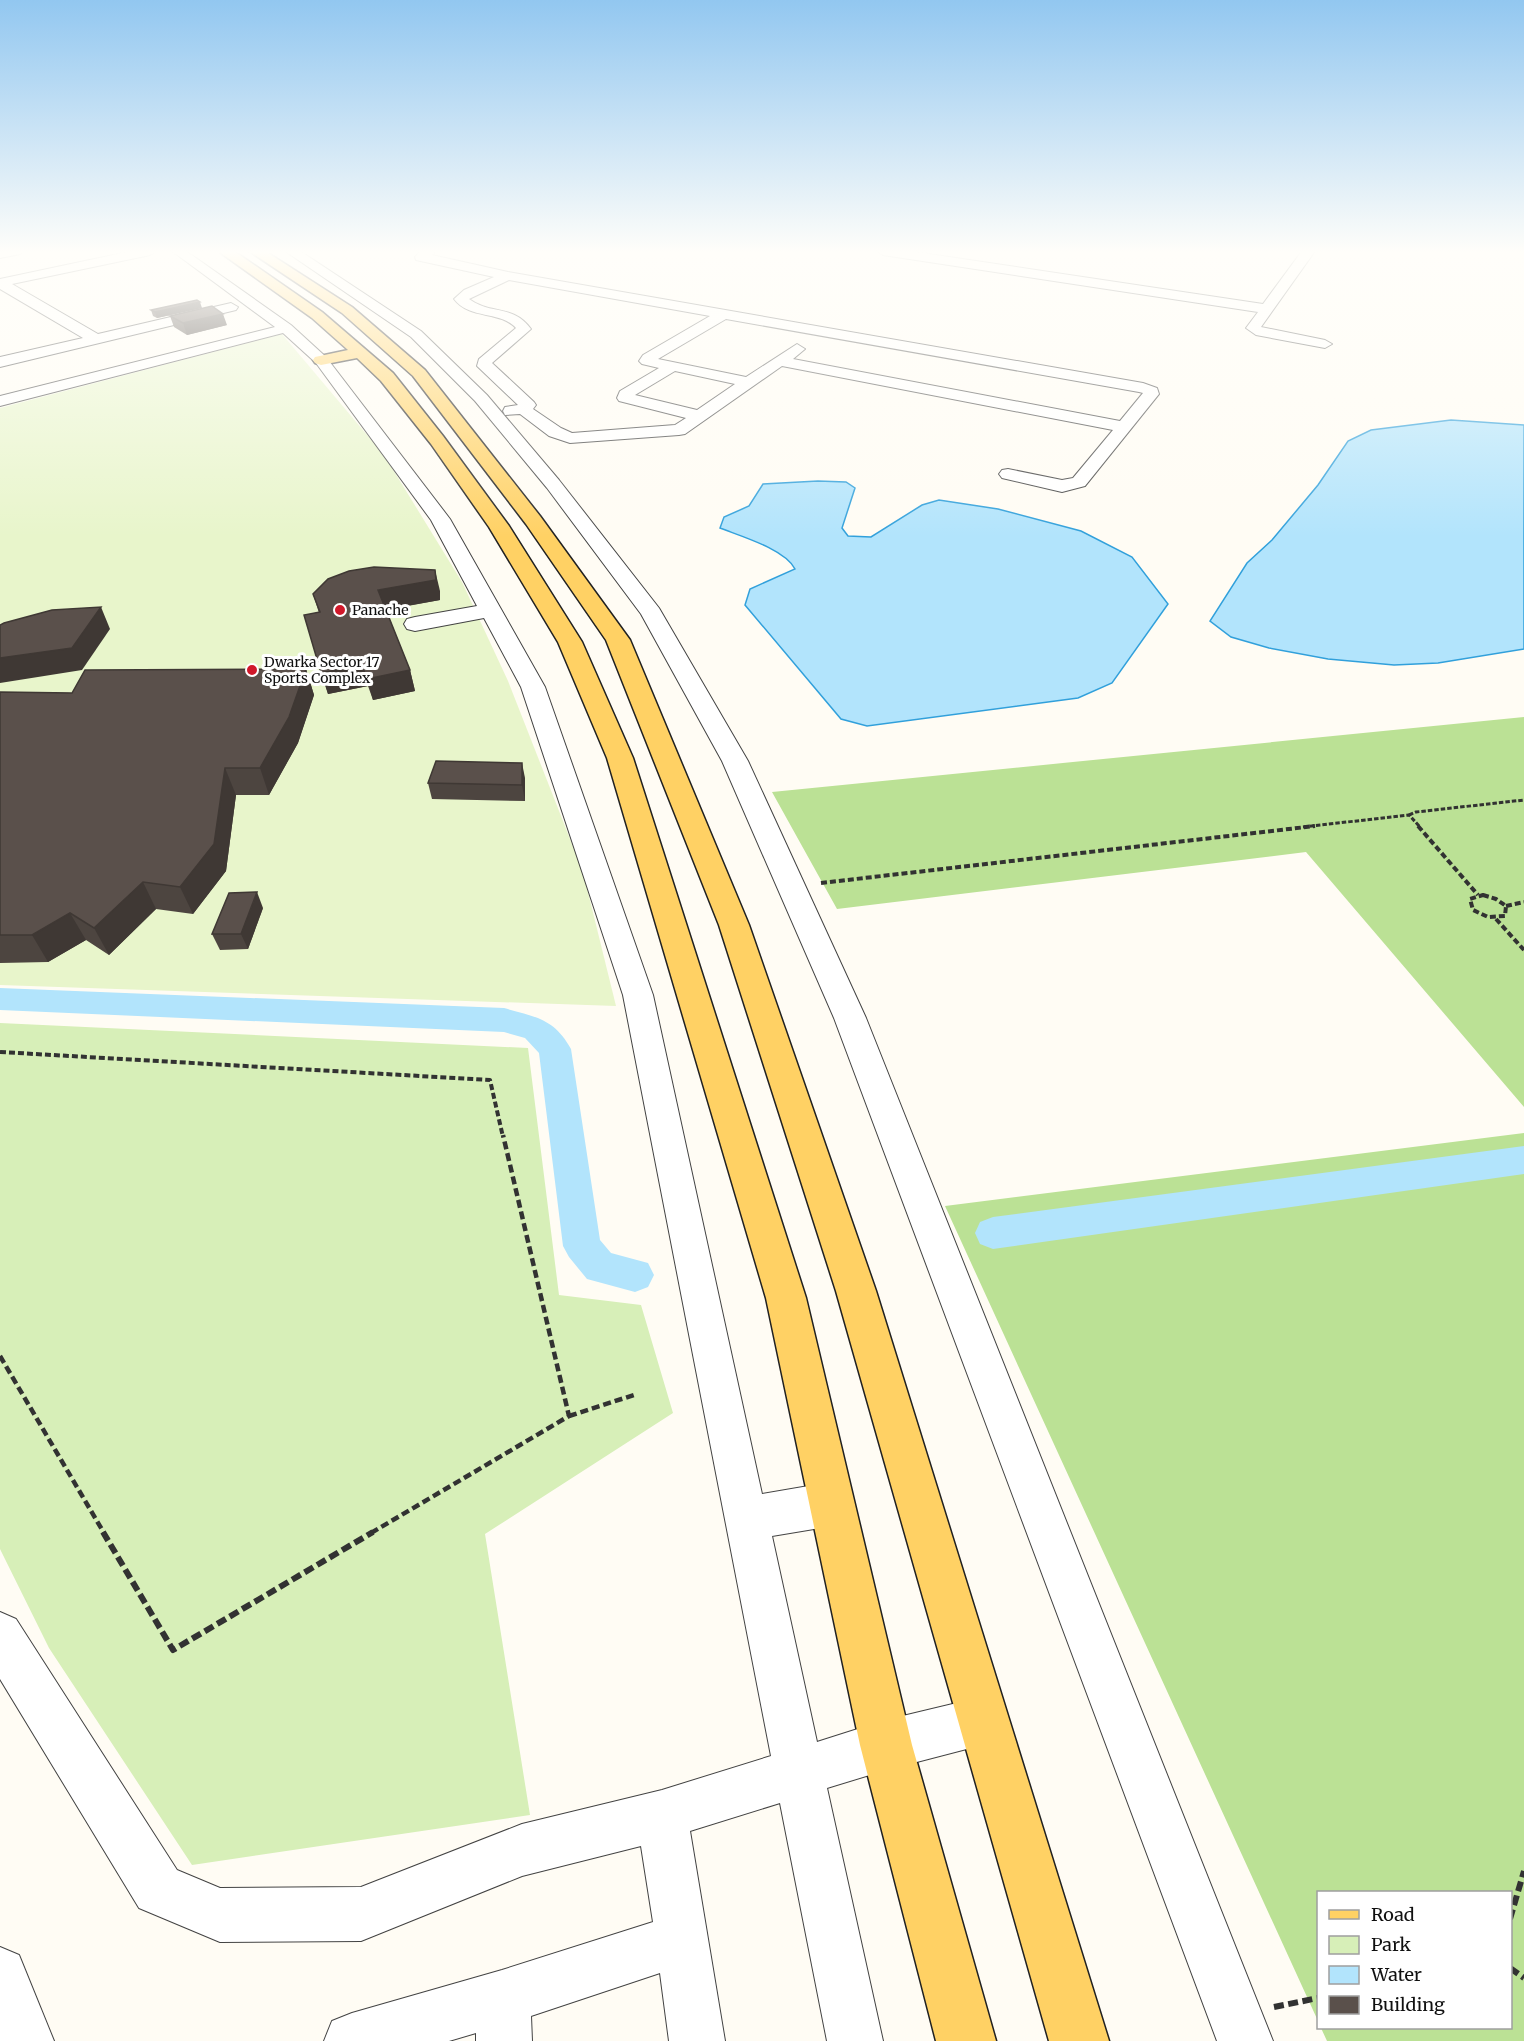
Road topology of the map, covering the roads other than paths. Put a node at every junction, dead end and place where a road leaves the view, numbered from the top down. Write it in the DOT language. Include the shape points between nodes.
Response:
graph roads {
  1 [pos="65,346"];
  2 [pos="214,346"];
  3 [pos="306,346"];
  4 [pos="352,346"];
  5 [pos="388,346"];
  6 [pos="428,346"];
  7 [pos="503,346"];
  8 [pos="668,346"];
  9 [pos="789,346"];
  10 [pos="802,346"];
  11 [pos="902,346"];
  12 [pos="799,348"];
  13 [pos="360,353"];
  14 [pos="321,360"];
  15 [pos="780,361"];
  16 [pos="0,362"];
  17 [pos="670,368"];
  18 [pos="8,377"];
  19 [pos="749,382"];
  20 [pos="32,392"];
  21 [pos="0,401"];
  22 [pos="509,411"];
  23 [pos="700,416"];
  24 [pos="1124,427"];
  25 [pos="1008,474"];
  26 [pos="490,610"];
  27 [pos="415,624"];
  28 [pos="832,1503"];
  29 [pos="746,1519"];
  30 [pos="0,1635"];
  31 [pos="982,1721"];
  32 [pos="886,1745"];
  33 [pos="799,1772"];
  34 [pos="662,1815"];
  35 [pos="683,1939"];
  36 [pos="0,1974"];
  37 [pos="503,2020"];
  38 [pos="26,2041"];
  39 [pos="352,2041"];
  40 [pos="697,2041"];
  41 [pos="855,2041"];
  42 [pos="966,2041"];
  43 [pos="1079,2041"];
  44 [pos="1245,2041"];
  1 -- 16 [label="street"];
  2 -- 20 [label="street"];
  3 -- 14 [label="street"];
  4 -- 13 [label="main road"];
  5 -- 31 [label="main road" via="419,374 533,520 618,640 734,925 856,1291"];
  6 -- 22 [label="street" via="481,398"];
  7 -- 22 [label="street" via="484,364 528,405"];
  8 -- 17 [label="street" via="647,362"];
  9 -- 12 [label="street"];
  10 -- 12 [label="street"];
  11 -- 24 [label="street" via="1151,391"];
  12 -- 15 [label="street"];
  13 -- 14 [label="main road"];
  13 -- 28 [label="main road" via="387,377 499,526 570,642 620,758 786,1298"];
  14 -- 26 [label="street" via="440,519"];
  15 -- 19 [label="street"];
  15 -- 24 [label="street"];
  17 -- 19 [label="street"];
  17 -- 23 [label="street" via="625,398"];
  18 -- 20 [label="street"];
  19 -- 23 [label="street"];
  20 -- 21 [label="street"];
  22 -- 23 [label="street" via="577,439 671,431"];
  22 -- 44 [label="street" via="554,484 651,613 735,761 850,1018"];
  24 -- 25 [label="street" via="1079,482 1072,485"];
  26 -- 27 [label="street"];
  26 -- 29 [label="street" via="533,687 638,995"];
  28 -- 29 [label="street"];
  28 -- 32 [label="main road"];
  29 -- 33 [label="street"];
  30 -- 34 [label="street" via="158,1889 220,1915 361,1914 522,1850"];
  31 -- 32 [label="street"];
  31 -- 43 [label="main road"];
  32 -- 33 [label="street"];
  32 -- 42 [label="main road"];
  33 -- 34 [label="street"];
  33 -- 41 [label="street"];
  34 -- 35 [label="street"];
  35 -- 37 [label="street"];
  35 -- 40 [label="street"];
  36 -- 38 [label="street"];
  37 -- 39 [label="street"];
}
